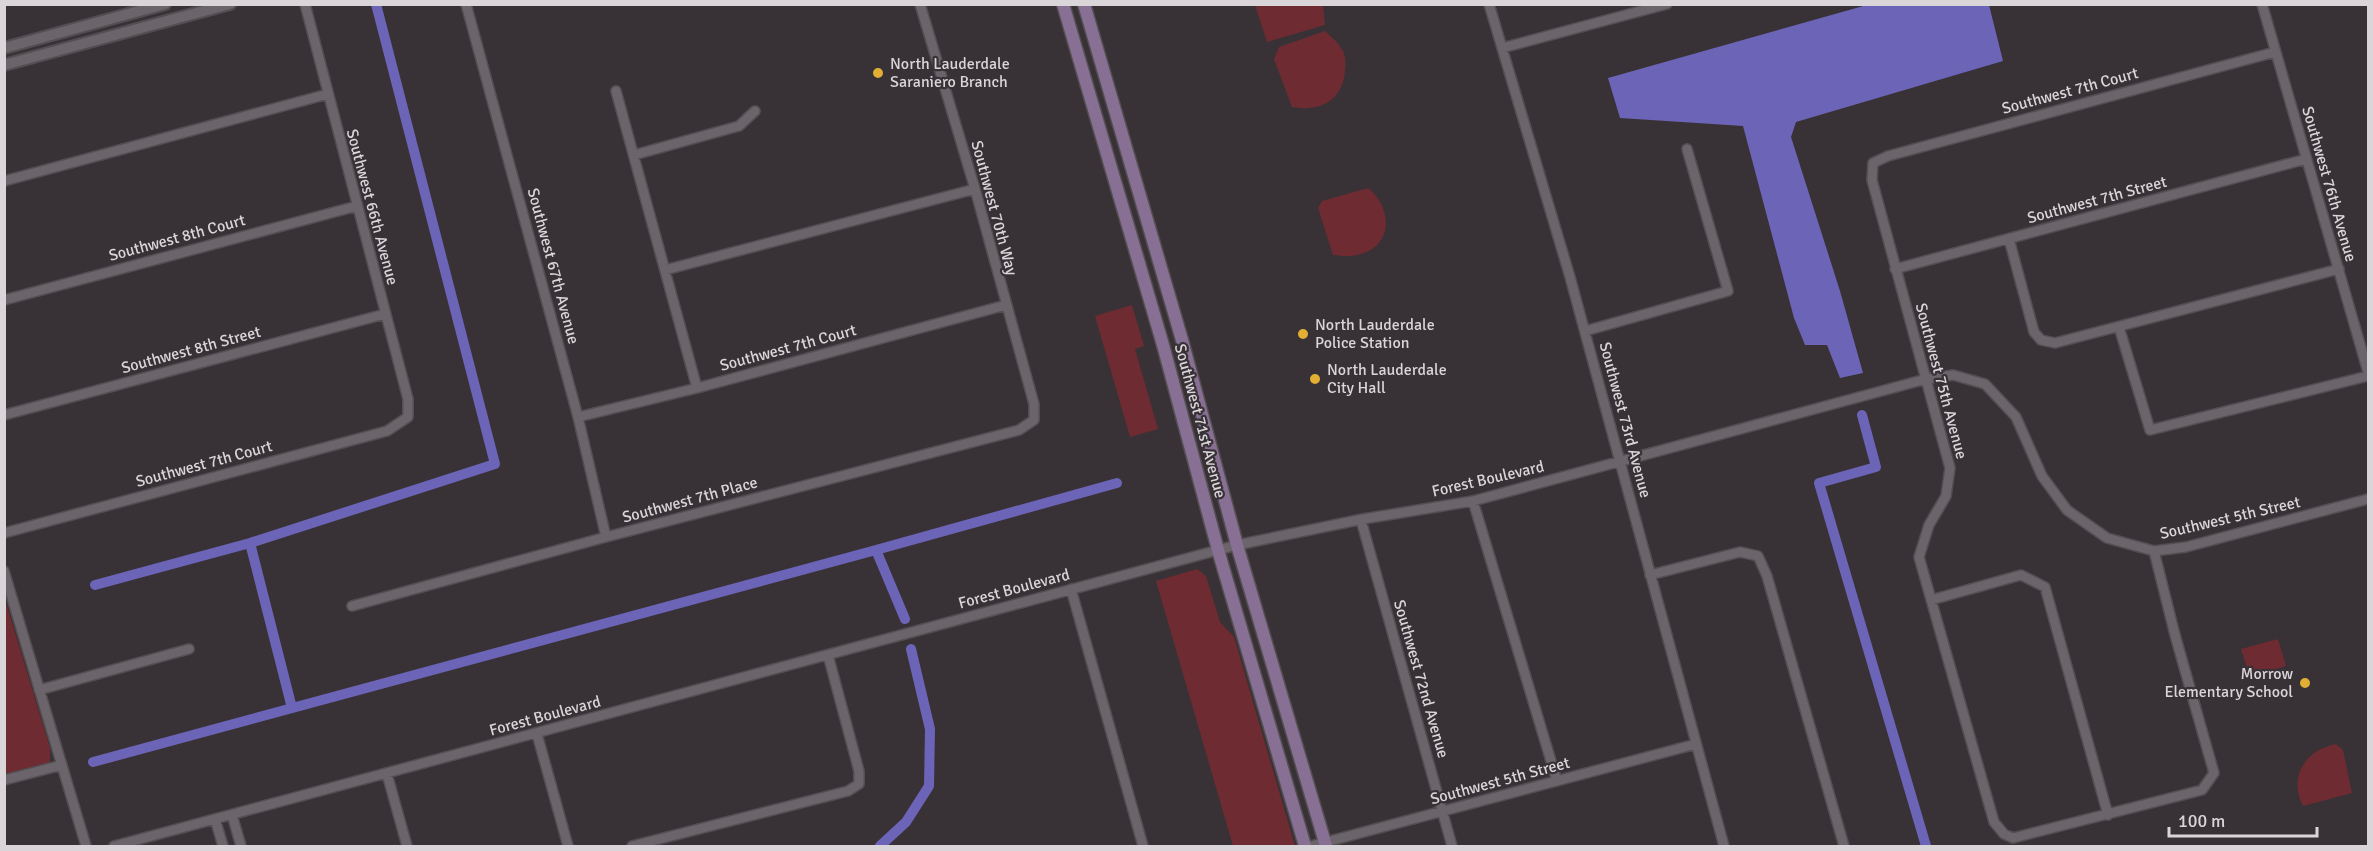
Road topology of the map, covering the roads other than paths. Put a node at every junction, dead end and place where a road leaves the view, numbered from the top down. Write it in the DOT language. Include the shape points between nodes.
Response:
graph roads {
  1 [pos="165,4"];
  2 [pos="230,4"];
  3 [pos="305,4"];
  4 [pos="466,4"];
  5 [pos="920,4"];
  6 [pos="1062,4"];
  7 [pos="1084,4"];
  8 [pos="1489,4"];
  9 [pos="1667,4"];
  10 [pos="2262,4"];
  11 [pos="63,32"];
  12 [pos="4,48"];
  13 [pos="1502,48"];
  14 [pos="68,49"];
  15 [pos="2275,52"];
  16 [pos="4,65"];
  17 [pos="616,91"];
  18 [pos="328,94"];
  19 [pos="755,111"];
  20 [pos="1687,149"];
  21 [pos="634,155"];
  22 [pos="2306,159"];
  23 [pos="1873,163"];
  24 [pos="4,181"];
  25 [pos="975,189"];
  26 [pos="357,206"];
  27 [pos="2009,239"];
  28 [pos="1895,269"];
  29 [pos="2338,269"];
  30 [pos="665,270"];
  31 [pos="4,300"];
  32 [pos="1006,305"];
  33 [pos="385,314"];
  34 [pos="2119,327"];
  35 [pos="1585,331"];
  36 [pos="2368,374"];
  37 [pos="1926,379"];
  38 [pos="697,388"];
  39 [pos="4,415"];
  40 [pos="408,417"];
  41 [pos="578,417"];
  42 [pos="1034,420"];
  43 [pos="1621,460"];
  44 [pos="2368,499"];
  45 [pos="1473,501"];
  46 [pos="1361,520"];
  47 [pos="4,533"];
  48 [pos="606,537"];
  49 [pos="1237,545"];
  50 [pos="1218,550"];
  51 [pos="2154,551"];
  52 [pos="4,571"];
  53 [pos="1650,575"];
  54 [pos="1071,589"];
  55 [pos="1931,600"];
  56 [pos="352,606"];
  57 [pos="189,649"];
  58 [pos="828,655"];
  59 [pos="39,690"];
  60 [pos="537,734"];
  61 [pos="1696,744"];
  62 [pos="62,765"];
  63 [pos="387,774"];
  64 [pos="4,780"];
  65 [pos="1557,781"];
  66 [pos="1442,812"];
  67 [pos="232,815"];
  68 [pos="2108,815"];
  69 [pos="216,819"];
  70 [pos="1325,844"];
  71 [pos="86,846"];
  72 [pos="114,846"];
  73 [pos="224,846"];
  74 [pos="241,846"];
  75 [pos="407,846"];
  76 [pos="568,846"];
  77 [pos="632,846"];
  78 [pos="1143,846"];
  79 [pos="1305,846"];
  80 [pos="1311,846"];
  81 [pos="1452,846"];
  82 [pos="1724,846"];
  83 [pos="1844,846"];
  1 -- 11 [label="street"];
  2 -- 14 [label="street"];
  3 -- 18 [label="street, Southwest 66th Avenue"];
  4 -- 41 [label="street, Southwest 67th Avenue"];
  5 -- 25 [label="street, Southwest 70th Way"];
  6 -- 50 [label="main road, Southwest 71st Avenue" via="1163,345"];
  7 -- 49 [label="main road, Southwest 71st Avenue"];
  8 -- 13 [label="street, Southwest 73rd Avenue"];
  9 -- 13 [label="street"];
  10 -- 15 [label="street, Southwest 76th Avenue"];
  11 -- 12 [label="street"];
  11 -- 14 [label="street"];
  13 -- 35 [label="street, Southwest 73rd Avenue"];
  14 -- 16 [label="street"];
  15 -- 22 [label="street, Southwest 76th Avenue"];
  15 -- 23 [label="street, Southwest 7th Court"];
  17 -- 21 [label="street"];
  18 -- 24 [label="street"];
  18 -- 26 [label="street, Southwest 66th Avenue"];
  19 -- 21 [label="street" via="739,126"];
  20 -- 35 [label="street" via="1728,291"];
  21 -- 30 [label="street"];
  22 -- 27 [label="street, Southwest 7th Street"];
  22 -- 29 [label="street, Southwest 76th Avenue"];
  23 -- 28 [label="street, Southwest 75th Avenue" via="1872,180"];
  25 -- 30 [label="street"];
  25 -- 32 [label="street, Southwest 70th Way"];
  26 -- 31 [label="street, Southwest 8th Court"];
  26 -- 33 [label="street, Southwest 66th Avenue"];
  27 -- 28 [label="street, Southwest 7th Street"];
  27 -- 34 [label="street" via="2034,332 2041,340 2055,343"];
  28 -- 37 [label="street, Southwest 75th Avenue"];
  29 -- 34 [label="street"];
  29 -- 36 [label="street, Southwest 76th Avenue"];
  30 -- 38 [label="street"];
  32 -- 38 [label="street, Southwest 7th Court"];
  32 -- 42 [label="street, Southwest 70th Way" via="1034,404"];
  33 -- 39 [label="street, Southwest 8th Street"];
  33 -- 40 [label="street, Southwest 66th Avenue" via="408,399"];
  34 -- 36 [label="street" via="2150,430"];
  35 -- 43 [label="street, Southwest 73rd Avenue"];
  37 -- 43 [label="street, Forest Boulevard"];
  37 -- 51 [label="street, Southwest 5th Street" via="1953,375 1985,384 2016,417 2042,476 2067,510 2107,538"];
  37 -- 55 [label="street, Southwest 75th Avenue" via="1950,468 1946,496 1929,525 1919,557"];
  38 -- 41 [label="street, Southwest 7th Court"];
  40 -- 47 [label="street, Southwest 7th Court" via="387,431"];
  41 -- 48 [label="street, Southwest 67th Avenue"];
  42 -- 48 [label="street, Southwest 7th Place" via="1019,430"];
  43 -- 45 [label="street, Forest Boulevard"];
  43 -- 53 [label="street, Southwest 73rd Avenue"];
  44 -- 51 [label="street, Southwest 5th Street"];
  45 -- 46 [label="street, Forest Boulevard"];
  45 -- 65 [label="street"];
  46 -- 49 [label="street, Forest Boulevard"];
  46 -- 66 [label="street, Southwest 72nd Avenue"];
  48 -- 56 [label="street, Southwest 7th Place"];
  49 -- 50 [label="street, Forest Boulevard"];
  49 -- 70 [label="main road, Southwest 71st Avenue"];
  50 -- 54 [label="street, Forest Boulevard"];
  50 -- 79 [label="main road, Southwest 71st Avenue"];
  51 -- 68 [label="street" via="2214,773 2202,790"];
  52 -- 59 [label="street"];
  53 -- 61 [label="street, Southwest 73rd Avenue"];
  53 -- 83 [label="street" via="1740,552 1758,556"];
  54 -- 58 [label="street, Forest Boulevard"];
  54 -- 78 [label="street"];
  55 -- 68 [label="street, Southwest 75th Avenue" via="1994,822 2013,838"];
  55 -- 68 [label="street" via="2020,575 2045,587"];
  57 -- 59 [label="street"];
  58 -- 60 [label="street, Forest Boulevard"];
  58 -- 77 [label="street" via="859,771 859,784 848,791"];
  59 -- 62 [label="street"];
  60 -- 63 [label="street, Forest Boulevard"];
  60 -- 76 [label="street"];
  61 -- 65 [label="street, Southwest 5th Street"];
  61 -- 82 [label="street, Southwest 73rd Avenue"];
  62 -- 64 [label="street"];
  62 -- 71 [label="street"];
  63 -- 67 [label="street, Forest Boulevard"];
  63 -- 75 [label="street"];
  65 -- 66 [label="street, Southwest 5th Street"];
  66 -- 70 [label="street, Southwest 5th Street"];
  66 -- 81 [label="street, Southwest 72nd Avenue"];
  67 -- 69 [label="street, Forest Boulevard"];
  67 -- 74 [label="street"];
  69 -- 72 [label="street, Forest Boulevard"];
  69 -- 73 [label="street"];
  70 -- 80 [label="street, Southwest 5th Street"];
}
